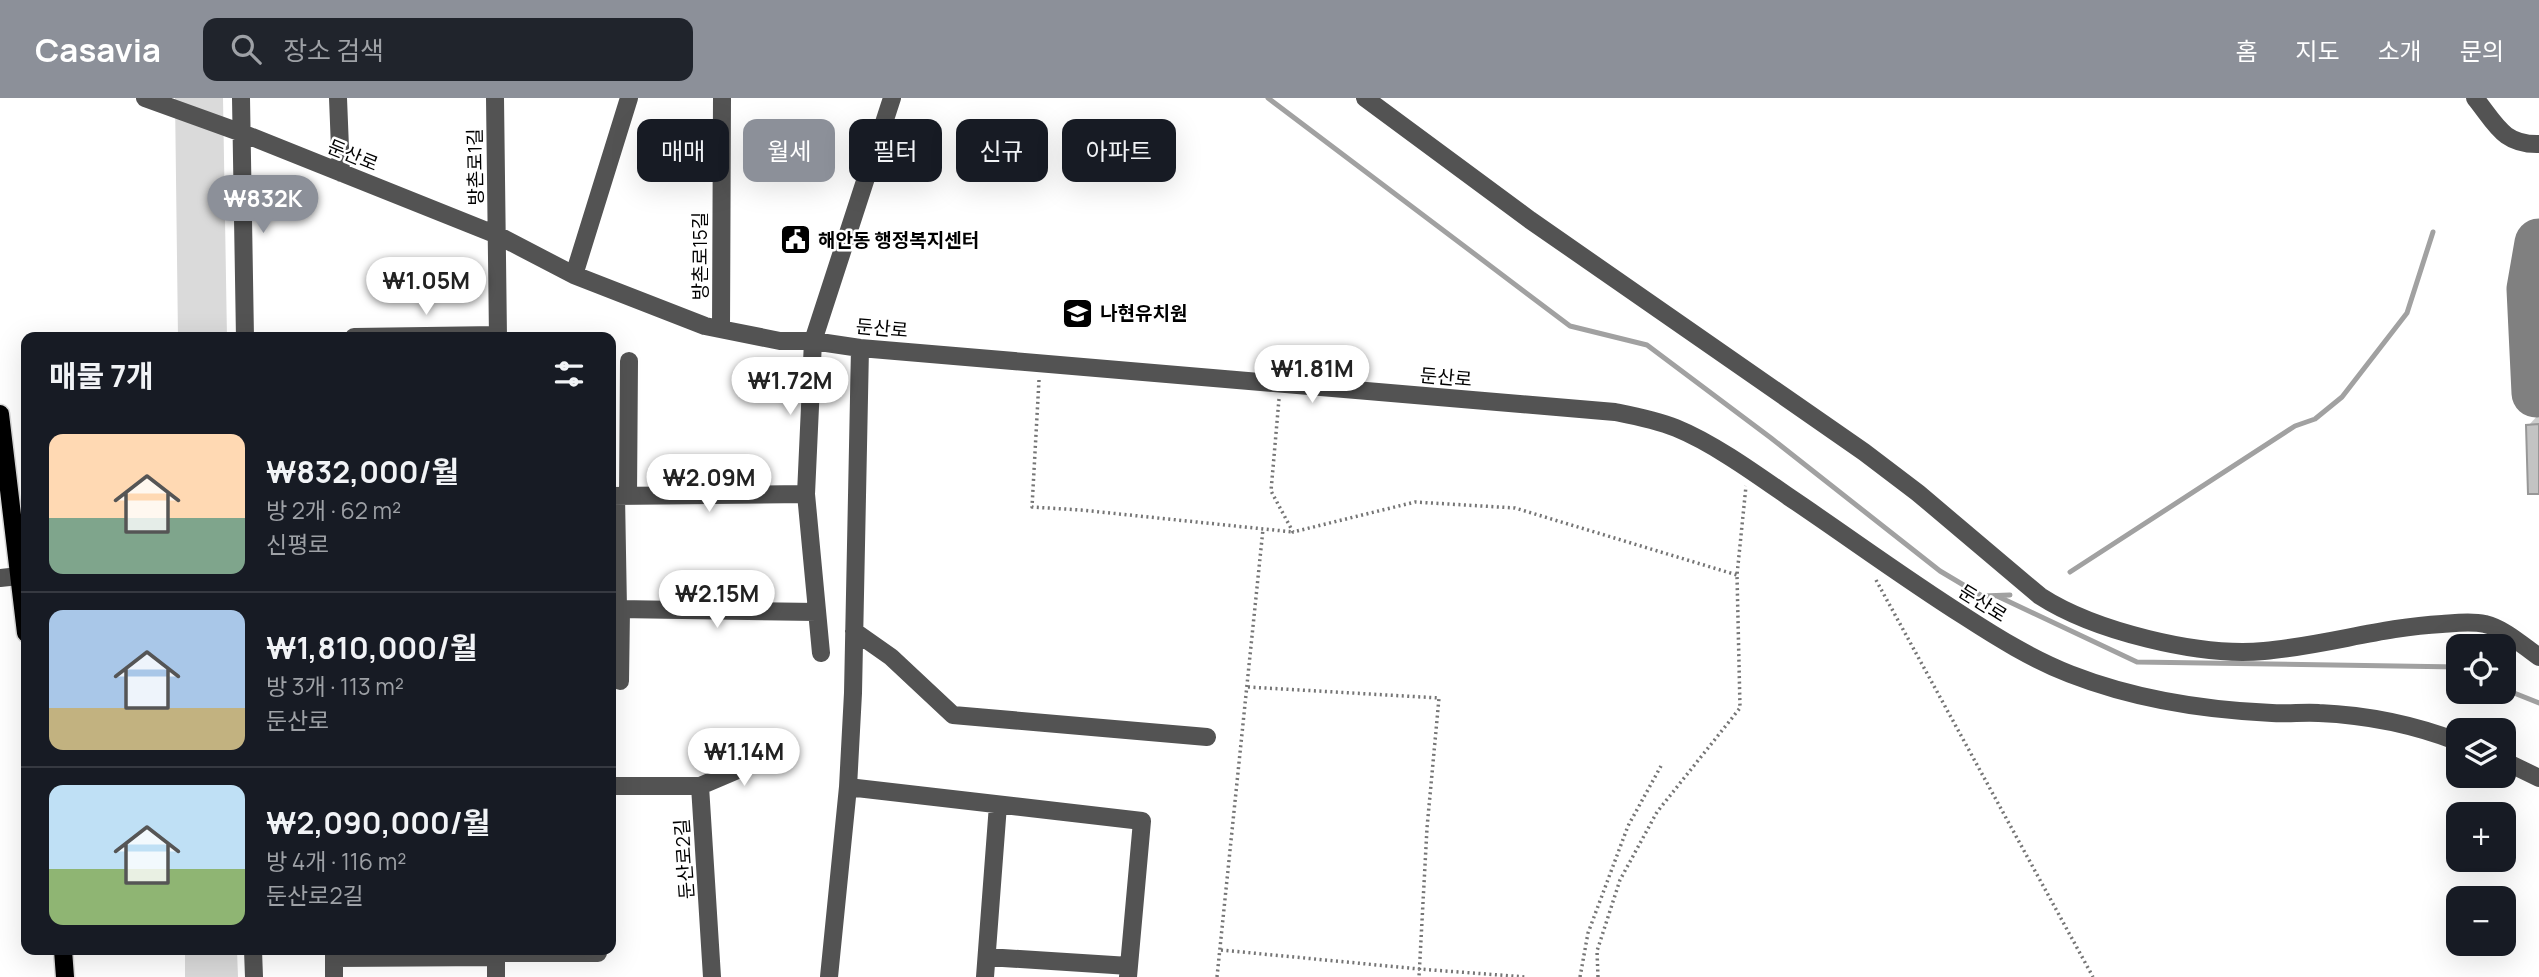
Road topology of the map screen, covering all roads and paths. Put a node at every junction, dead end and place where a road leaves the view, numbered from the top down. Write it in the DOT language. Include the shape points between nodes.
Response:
graph roads {
  1 [pos="145,98"];
  2 [pos="242,98"];
  3 [pos="338,98"];
  4 [pos="495,98"];
  5 [pos="629,98"];
  6 [pos="722,98"];
  7 [pos="892,98"];
  8 [pos="1365,98"];
  9 [pos="2475,98"];
  10 [pos="242,133"];
  11 [pos="2539,145"];
  12 [pos="341,173"];
  13 [pos="497,235"];
  14 [pos="574,275"];
  15 [pos="721,329"];
  16 [pos="245,332"];
  17 [pos="498,332"];
  18 [pos="813,341"];
  19 [pos="860,348"];
  20 [pos="629,361"];
  21 [pos="1040,363"];
  22 [pos="1281,383"];
  23 [pos="0,414"];
  24 [pos="1748,469"];
  25 [pos="806,494"];
  26 [pos="618,496"];
  27 [pos="1263,529"];
  28 [pos="1293,532"];
  29 [pos="1737,575"];
  30 [pos="19,576"];
  31 [pos="1874,577"];
  32 [pos="0,578"];
  33 [pos="21,591"];
  34 [pos="617,609"];
  35 [pos="817,612"];
  36 [pos="854,631"];
  37 [pos="821,653"];
  38 [pos="2539,657"];
  39 [pos="620,681"];
  40 [pos="1248,687"];
  41 [pos="1208,737"];
  42 [pos="2446,738"];
  43 [pos="773,755"];
  44 [pos="1661,766"];
  45 [pos="2516,767"];
  46 [pos="2539,778"];
  47 [pos="616,786"];
  48 [pos="700,786"];
  49 [pos="848,787"];
  50 [pos="999,805"];
  51 [pos="1220,949"];
  52 [pos="63,955"];
  53 [pos="253,955"];
  54 [pos="334,955"];
  55 [pos="496,955"];
  56 [pos="987,957"];
  57 [pos="1419,970"];
  58 [pos="1128,972"];
  59 [pos="65,977"];
  60 [pos="254,977"];
  61 [pos="334,977"];
  62 [pos="496,977"];
  63 [pos="712,977"];
  64 [pos="829,977"];
  65 [pos="985,977"];
  66 [pos="1217,977"];
  67 [pos="1419,977"];
  68 [pos="1526,977"];
  69 [pos="1580,977"];
  70 [pos="1598,977"];
  71 [pos="2093,977"];
  1 -- 10 [label="street, 둔산로"];
  2 -- 10 [label="street"];
  3 -- 12 [label="street"];
  4 -- 13 [label="street, 방촌로1길"];
  5 -- 14 [label="street"];
  6 -- 15 [label="street, 방촌로15길"];
  7 -- 18 [label="street"];
  8 -- 38 [label="street" via="1530,220 1864,452 2058,608 2154,640 2228,653 2264,652 2422,625 2483,624 2497,628"];
  9 -- 11 [label="street" via="2513,142"];
  10 -- 12 [label="street, 둔산로"];
  10 -- 16 [label="street"];
  12 -- 13 [label="street, 둔산로"];
  13 -- 14 [label="street, 둔산로"];
  13 -- 17 [label="street"];
  14 -- 15 [label="street, 둔산로"];
  15 -- 18 [label="street, 둔산로" via="780,341"];
  18 -- 19 [label="street, 둔산로"];
  18 -- 25 [label="street"];
  19 -- 21 [label="street, 둔산로"];
  19 -- 36 [label="street"];
  20 -- 26 [label="street"];
  21 -- 22 [label="street, 둔산로"];
  21 -- 27 [label="path" via="1032,507"];
  22 -- 24 [label="street, 둔산로" via="1615,412 1677,428"];
  22 -- 28 [label="path" via="1270,491"];
  23 -- 30 [label="main road"];
  24 -- 29 [label="path"];
  24 -- 42 [label="street, 둔산로" via="1959,613 2024,654 2070,674 2168,702 2364,718"];
  25 -- 26 [label="street"];
  25 -- 35 [label="street"];
  26 -- 34 [label="street"];
  27 -- 28 [label="path"];
  27 -- 40 [label="path"];
  28 -- 29 [label="path" via="1415,502 1514,508"];
  29 -- 70 [label="path" via="1740,709 1657,812 1620,880 1597,951"];
  30 -- 32 [label="street"];
  30 -- 33 [label="main road"];
  31 -- 71 [label="path"];
  34 -- 35 [label="street"];
  34 -- 39 [label="street"];
  35 -- 37 [label="street"];
  36 -- 41 [label="street" via="891,657 953,715"];
  36 -- 49 [label="street"];
  40 -- 51 [label="path"];
  40 -- 57 [label="path" via="1439,698"];
  43 -- 48 [label="street"];
  44 -- 69 [label="path" via="1628,826 1588,933"];
  45 -- 46 [label="street"];
  47 -- 48 [label="street"];
  48 -- 63 [label="street, 둔산로2길"];
  49 -- 50 [label="street"];
  49 -- 64 [label="street"];
  50 -- 56 [label="street"];
  50 -- 58 [label="street" via="1142,821"];
  51 -- 57 [label="path"];
  51 -- 66 [label="path"];
  52 -- 59 [label="main road"];
  53 -- 60 [label="street"];
  54 -- 61 [label="street"];
  55 -- 62 [label="street"];
  56 -- 58 [label="street"];
  56 -- 65 [label="street"];
  57 -- 67 [label="path"];
  57 -- 68 [label="path"];
}
